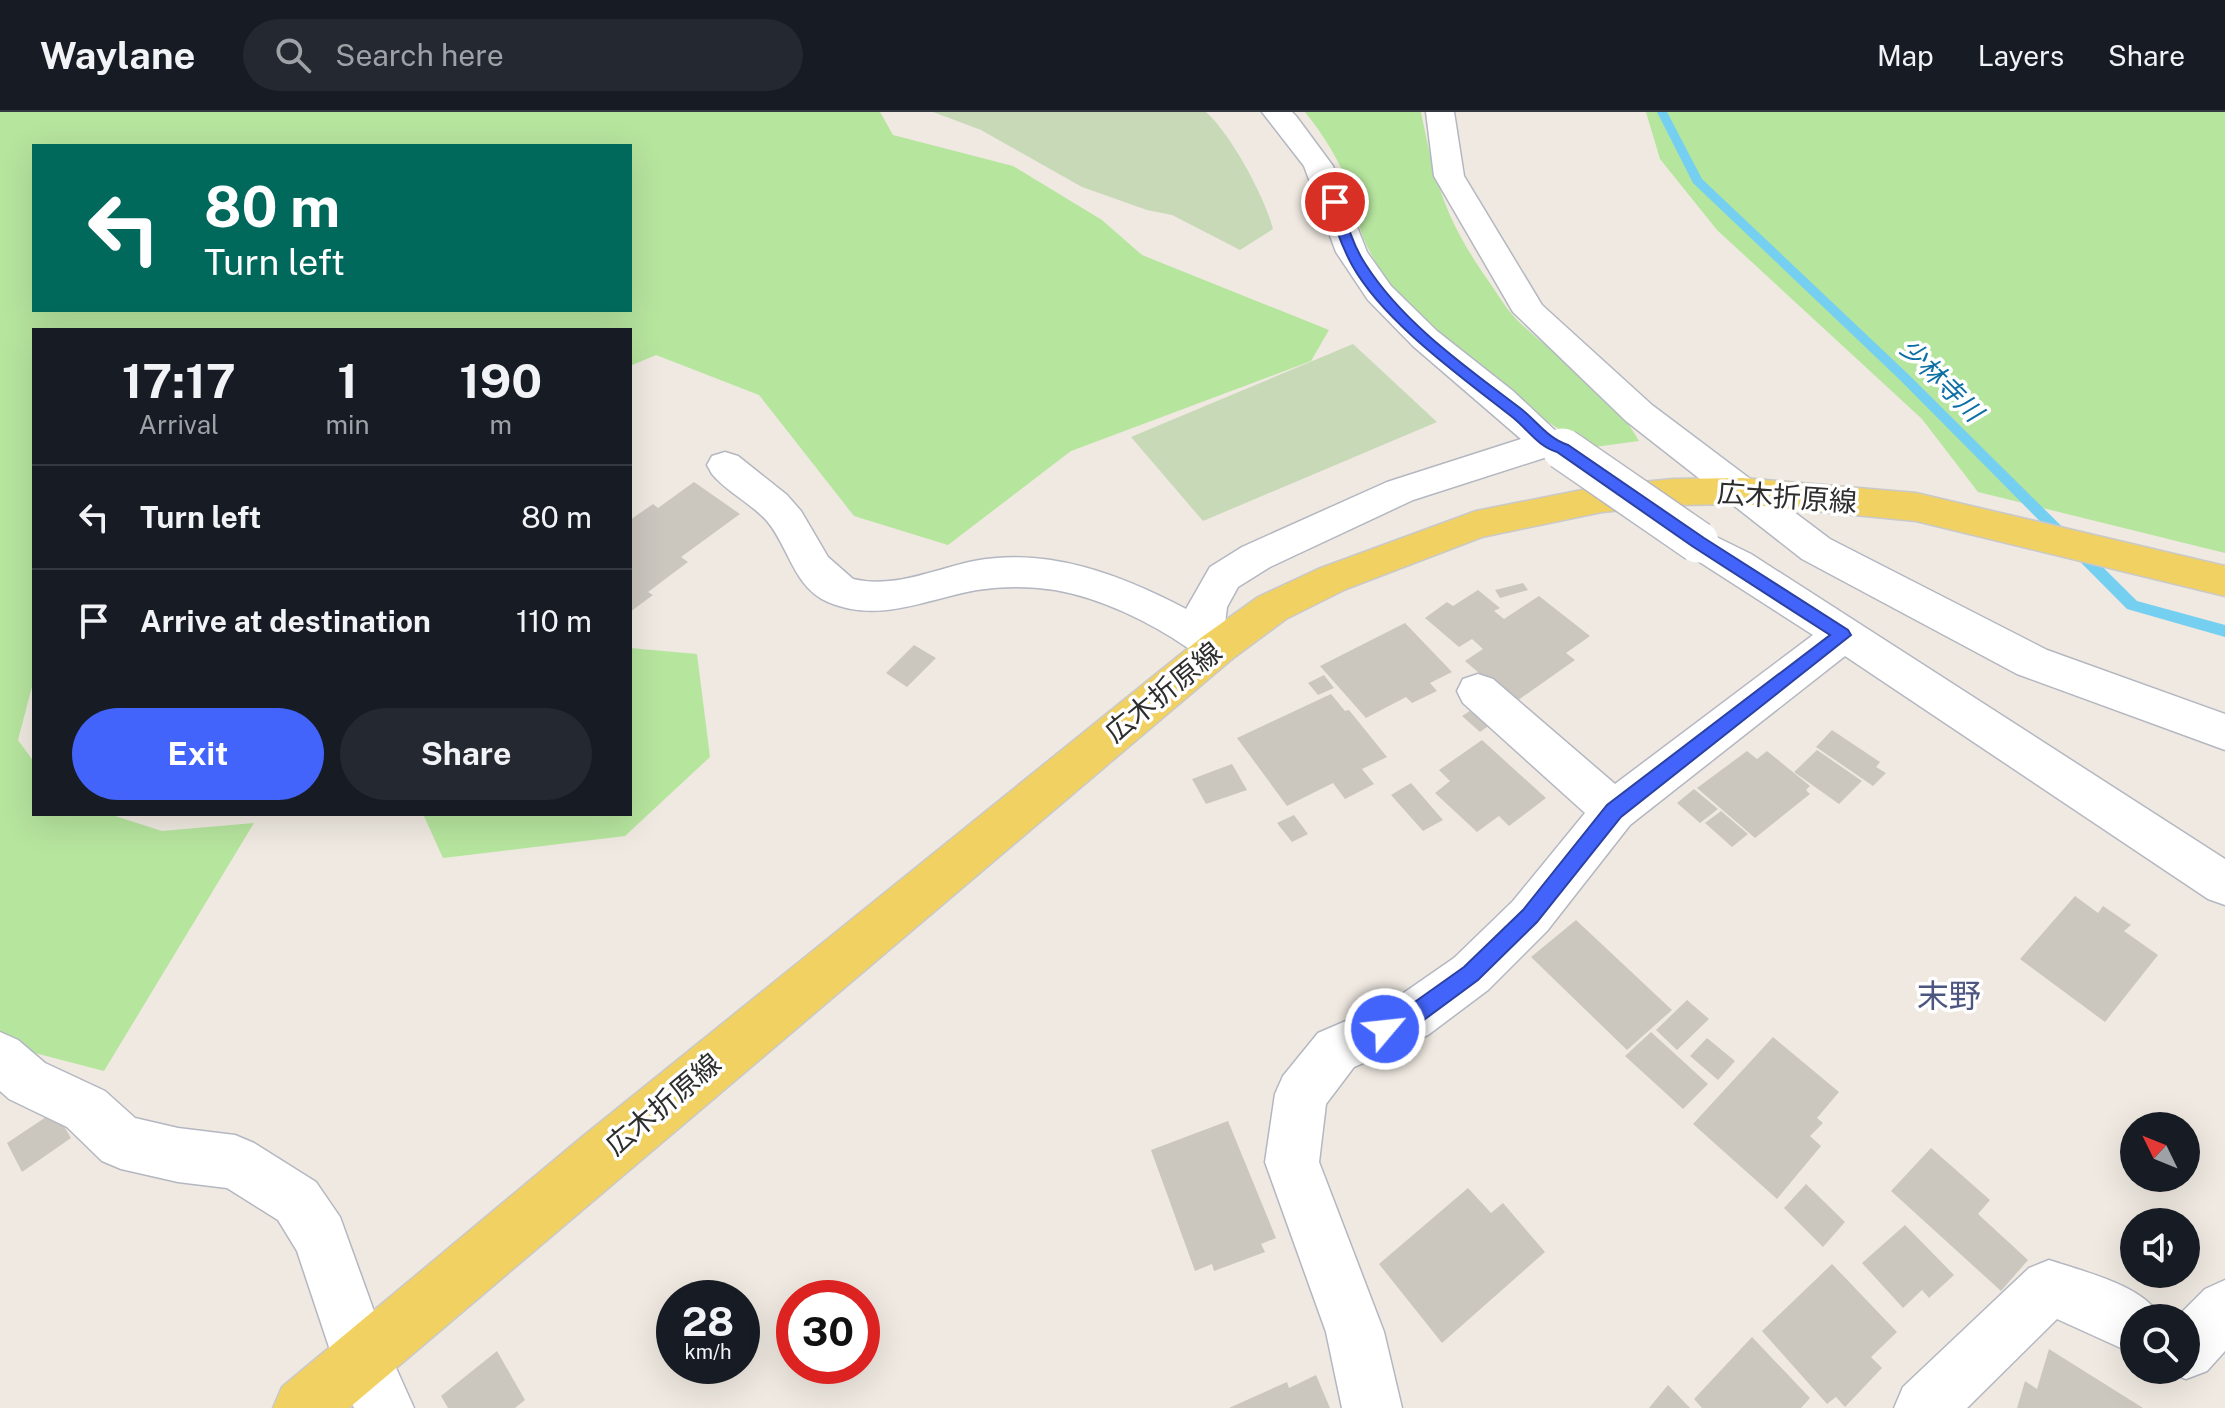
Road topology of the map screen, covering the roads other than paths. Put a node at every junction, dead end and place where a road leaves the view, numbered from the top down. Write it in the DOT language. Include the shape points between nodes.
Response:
graph roads {
  1 [pos="1276,112"];
  2 [pos="1440,112"];
  3 [pos="1555,446"];
  4 [pos="725,465"];
  5 [pos="1743,491"];
  6 [pos="2225,581"];
  7 [pos="1842,635"];
  8 [pos="1210,642"];
  9 [pos="1478,691"];
  10 [pos="2225,732"];
  11 [pos="1614,811"];
  12 [pos="2225,884"];
  13 [pos="0,1057"];
  14 [pos="2225,1309"];
  15 [pos="2120,1317"];
  16 [pos="2200,1335"];
  17 [pos="373,1384"];
  18 [pos="303,1408"];
  19 [pos="1372,1408"];
  20 [pos="1924,1408"];
  1 -- 3 [label="street" via="1307,146 1359,266 1391,306"];
  2 -- 5 [label="street" via="1449,176 1530,312 1639,413"];
  3 -- 7 [label="street, bridge"];
  3 -- 8 [label="street" via="1400,491 1256,557 1224,577 1207,606"];
  4 -- 8 [label="street" via="783,514 817,572 841,592 889,597 980,575 1037,570 1093,582"];
  5 -- 6 [label="main road, 広木折原線" via="1916,507"];
  5 -- 8 [label="main road, 広木折原線" via="1602,499 1476,525 1332,579"];
  5 -- 10 [label="street" via="1816,549 2032,662"];
  7 -- 11 [label="street"];
  7 -- 12 [label="street"];
  8 -- 17 [label="main road, 広木折原線" via="601,1156"];
  9 -- 11 [label="street"];
  11 -- 19 [label="street" via="1530,916 1471,974 1410,1018 1336,1050 1301,1094 1292,1162 1355,1332"];
  13 -- 17 [label="street" via="27,1081 86,1109 121,1142 235,1162 297,1201 320,1237"];
  14 -- 16 [label="street"];
  15 -- 20 [label="street" via="2049,1288"];
  17 -- 18 [label="main road, 広木折原線"];
}
